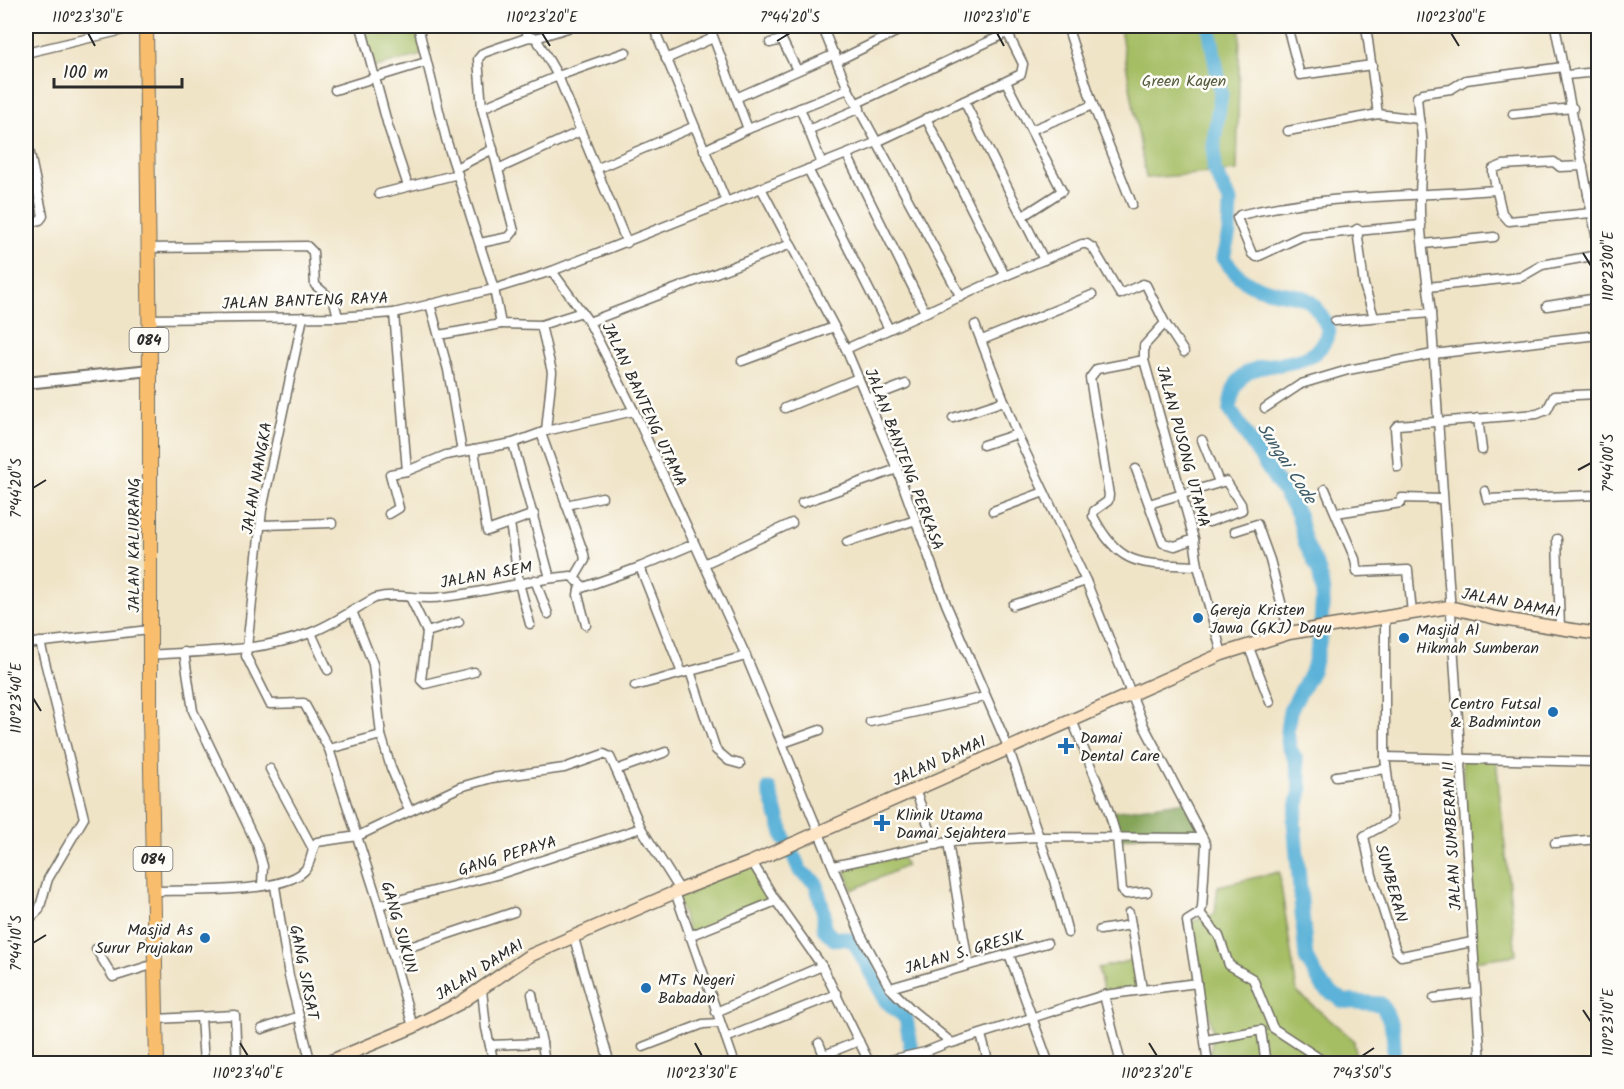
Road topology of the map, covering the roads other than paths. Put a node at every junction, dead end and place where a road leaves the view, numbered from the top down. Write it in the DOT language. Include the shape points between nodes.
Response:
graph roads {
  1 [pos="140,26"];
  2 [pos="146,26"];
  3 [pos="361,26"];
  4 [pos="418,26"];
  5 [pos="524,26"];
  6 [pos="574,26"];
  7 [pos="653,26"];
  8 [pos="709,26"];
  9 [pos="822,26"];
  10 [pos="908,26"];
  11 [pos="1067,26"];
  12 [pos="1287,26"];
  13 [pos="1366,26"];
  14 [pos="1555,26"];
  15 [pos="1005,29"];
  16 [pos="533,38"];
  17 [pos="713,38"];
  18 [pos="770,43"];
  19 [pos="26,52"];
  20 [pos="626,52"];
  21 [pos="836,57"];
  22 [pos="666,59"];
  23 [pos="426,62"];
  24 [pos="1372,64"];
  25 [pos="797,70"];
  26 [pos="1564,71"];
  27 [pos="1599,72"];
  28 [pos="376,76"];
  29 [pos="558,76"];
  30 [pos="1006,82"];
  31 [pos="848,89"];
  32 [pos="335,90"];
  33 [pos="736,98"];
  34 [pos="964,101"];
  35 [pos="1093,105"];
  36 [pos="859,106"];
  37 [pos="482,108"];
  38 [pos="800,108"];
  39 [pos="1573,108"];
  40 [pos="1378,114"];
  41 [pos="1513,114"];
  42 [pos="926,118"];
  43 [pos="1419,119"];
  44 [pos="693,127"];
  45 [pos="748,129"];
  46 [pos="808,130"];
  47 [pos="1031,130"];
  48 [pos="581,131"];
  49 [pos="1288,131"];
  50 [pos="26,135"];
  51 [pos="877,142"];
  52 [pos="27,144"];
  53 [pos="493,149"];
  54 [pos="704,150"];
  55 [pos="847,155"];
  56 [pos="822,164"];
  57 [pos="1583,166"];
  58 [pos="498,169"];
  59 [pos="596,169"];
  60 [pos="808,169"];
  61 [pos="457,171"];
  62 [pos="408,186"];
  63 [pos="761,188"];
  64 [pos="1495,190"];
  65 [pos="379,194"];
  66 [pos="1599,194"];
  67 [pos="1588,195"];
  68 [pos="1420,196"];
  69 [pos="726,201"];
  70 [pos="1132,204"];
  71 [pos="1592,213"];
  72 [pos="1023,216"];
  73 [pos="26,224"];
  74 [pos="1420,225"];
  75 [pos="1357,229"];
  76 [pos="1494,237"];
  77 [pos="480,243"];
  78 [pos="627,243"];
  79 [pos="791,244"];
  80 [pos="1424,244"];
  81 [pos="1599,245"];
  82 [pos="148,248"];
  83 [pos="1599,255"];
  84 [pos="1044,260"];
  85 [pos="552,272"];
  86 [pos="1005,276"];
  87 [pos="1428,287"];
  88 [pos="494,289"];
  89 [pos="1092,295"];
  90 [pos="961,297"];
  91 [pos="1599,298"];
  92 [pos="430,304"];
  93 [pos="1547,306"];
  94 [pos="582,312"];
  95 [pos="925,312"];
  96 [pos="394,313"];
  97 [pos="1431,313"];
  98 [pos="303,317"];
  99 [pos="338,317"];
  100 [pos="1374,317"];
  101 [pos="149,319"];
  102 [pos="1335,321"];
  103 [pos="590,322"];
  104 [pos="1166,323"];
  105 [pos="501,324"];
  106 [pos="541,325"];
  107 [pos="975,325"];
  108 [pos="834,327"];
  109 [pos="889,329"];
  110 [pos="439,335"];
  111 [pos="1599,335"];
  112 [pos="982,340"];
  113 [pos="846,349"];
  114 [pos="1184,351"];
  115 [pos="1433,354"];
  116 [pos="1144,360"];
  117 [pos="742,361"];
  118 [pos="150,370"];
  119 [pos="858,378"];
  120 [pos="26,383"];
  121 [pos="906,384"];
  122 [pos="1599,394"];
  123 [pos="867,399"];
  124 [pos="1004,401"];
  125 [pos="785,408"];
  126 [pos="1265,408"];
  127 [pos="633,411"];
  128 [pos="953,418"];
  129 [pos="1478,418"];
  130 [pos="1436,422"];
  131 [pos="543,432"];
  132 [pos="1017,434"];
  133 [pos="1202,440"];
  134 [pos="513,443"];
  135 [pos="983,445"];
  136 [pos="474,450"];
  137 [pos="1482,450"];
  138 [pos="462,452"];
  139 [pos="1398,467"];
  140 [pos="897,469"];
  141 [pos="1136,469"];
  142 [pos="407,471"];
  143 [pos="1219,482"];
  144 [pos="1325,489"];
  145 [pos="1485,491"];
  146 [pos="1044,492"];
  147 [pos="1181,494"];
  148 [pos="1599,495"];
  149 [pos="602,497"];
  150 [pos="1442,499"];
  151 [pos="802,503"];
  152 [pos="1149,504"];
  153 [pos="566,505"];
  154 [pos="993,511"];
  155 [pos="1336,513"];
  156 [pos="389,514"];
  157 [pos="534,514"];
  158 [pos="916,520"];
  159 [pos="1209,522"];
  160 [pos="332,523"];
  161 [pos="510,523"];
  162 [pos="792,523"];
  163 [pos="261,525"];
  164 [pos="1235,531"];
  165 [pos="1194,539"];
  166 [pos="1557,539"];
  167 [pos="847,542"];
  168 [pos="694,544"];
  169 [pos="704,564"];
  170 [pos="1198,566"];
  171 [pos="640,567"];
  172 [pos="575,577"];
  173 [pos="550,578"];
  174 [pos="535,580"];
  175 [pos="1086,581"];
  176 [pos="519,583"];
  177 [pos="583,586"];
  178 [pos="407,596"];
  179 [pos="1013,605"];
  180 [pos="1449,608"];
  181 [pos="352,611"];
  182 [pos="548,614"];
  183 [pos="1412,614"];
  184 [pos="1385,618"];
  185 [pos="459,622"];
  186 [pos="530,624"];
  187 [pos="586,625"];
  188 [pos="1560,628"];
  189 [pos="149,630"];
  190 [pos="427,632"];
  191 [pos="311,633"];
  192 [pos="1289,633"];
  193 [pos="1599,634"];
  194 [pos="40,642"];
  195 [pos="26,644"];
  196 [pos="1248,645"];
  197 [pos="247,646"];
  198 [pos="184,652"];
  199 [pos="1222,654"];
  200 [pos="150,655"];
  201 [pos="746,656"];
  202 [pos="328,670"];
  203 [pos="474,672"];
  204 [pos="686,672"];
  205 [pos="635,686"];
  206 [pos="1131,694"];
  207 [pos="985,697"];
  208 [pos="1270,702"];
  209 [pos="1072,720"];
  210 [pos="870,722"];
  211 [pos="820,730"];
  212 [pos="381,735"];
  213 [pos="783,743"];
  214 [pos="1008,747"];
  215 [pos="330,749"];
  216 [pos="666,752"];
  217 [pos="1385,757"];
  218 [pos="1462,757"];
  219 [pos="1599,762"];
  220 [pos="740,764"];
  221 [pos="270,769"];
  222 [pos="1386,769"];
  223 [pos="616,770"];
  224 [pos="1336,776"];
  225 [pos="915,790"];
  226 [pos="409,810"];
  227 [pos="641,828"];
  228 [pos="819,830"];
  229 [pos="358,836"];
  230 [pos="1038,837"];
  231 [pos="1117,838"];
  232 [pos="1202,838"];
  233 [pos="1599,839"];
  234 [pos="948,842"];
  235 [pos="1555,843"];
  236 [pos="936,845"];
  237 [pos="313,849"];
  238 [pos="752,862"];
  239 [pos="834,866"];
  240 [pos="262,886"];
  241 [pos="275,886"];
  242 [pos="153,891"];
  243 [pos="677,891"];
  244 [pos="1147,892"];
  245 [pos="776,901"];
  246 [pos="379,905"];
  247 [pos="514,912"];
  248 [pos="1129,913"];
  249 [pos="1200,913"];
  250 [pos="26,922"];
  251 [pos="1131,925"];
  252 [pos="1100,930"];
  253 [pos="1068,933"];
  254 [pos="689,936"];
  255 [pos="574,938"];
  256 [pos="1472,942"];
  257 [pos="1047,943"];
  258 [pos="96,949"];
  259 [pos="392,953"];
  260 [pos="1008,954"];
  261 [pos="968,963"];
  262 [pos="155,964"];
  263 [pos="822,966"];
  264 [pos="1197,983"];
  265 [pos="890,988"];
  266 [pos="1142,989"];
  267 [pos="482,990"];
  268 [pos="1474,993"];
  269 [pos="532,994"];
  270 [pos="835,995"];
  271 [pos="1104,995"];
  272 [pos="1434,998"];
  273 [pos="716,1012"];
  274 [pos="201,1017"];
  275 [pos="297,1017"];
  276 [pos="1030,1017"];
  277 [pos="156,1019"];
  278 [pos="720,1023"];
  279 [pos="413,1027"];
  280 [pos="262,1029"];
  281 [pos="981,1035"];
  282 [pos="726,1038"];
  283 [pos="1206,1040"];
  284 [pos="857,1041"];
  285 [pos="542,1042"];
  286 [pos="950,1042"];
  287 [pos="819,1043"];
  288 [pos="490,1045"];
  289 [pos="643,1047"];
  290 [pos="1119,1056"];
  291 [pos="825,1059"];
  292 [pos="157,1064"];
  293 [pos="204,1064"];
  294 [pos="237,1064"];
  295 [pos="311,1064"];
  296 [pos="324,1064"];
  297 [pos="494,1064"];
  298 [pos="545,1064"];
  299 [pos="610,1064"];
  300 [pos="735,1064"];
  301 [pos="871,1064"];
  302 [pos="989,1064"];
  303 [pos="1049,1064"];
  304 [pos="1208,1064"];
  305 [pos="1266,1064"];
  306 [pos="1328,1064"];
  307 [pos="1480,1064"];
  1 -- 19 [label="street"];
  2 -- 82 [label="main road, JALAN KALIURANG / 084"];
  3 -- 28 [label="street"];
  4 -- 23 [label="street"];
  5 -- 16 [label="street"];
  6 -- 16 [label="street"];
  7 -- 22 [label="street"];
  8 -- 17 [label="street"];
  9 -- 21 [label="street"];
  10 -- 21 [label="street"];
  11 -- 35 [label="street"];
  12 -- 24 [label="street" via="1300,75"];
  13 -- 24 [label="street"];
  14 -- 26 [label="street"];
  15 -- 30 [label="street" via="1023,64 1022,74"];
  15 -- 36 [label="street"];
  16 -- 29 [label="street"];
  16 -- 37 [label="street" via="480,55 477,64"];
  17 -- 22 [label="street"];
  17 -- 33 [label="street"];
  18 -- 25 [label="street" via="782,40"];
  20 -- 29 [label="street"];
  21 -- 25 [label="street"];
  21 -- 31 [label="street"];
  22 -- 44 [label="street"];
  23 -- 28 [label="street"];
  23 -- 61 [label="street"];
  24 -- 40 [label="street"];
  25 -- 33 [label="street"];
  26 -- 27 [label="street"];
  26 -- 39 [label="street"];
  26 -- 43 [label="street, JALAN SUMBERAN II" via="1466,80 1451,89 1424,93 1417,97"];
  28 -- 32 [label="street"];
  28 -- 62 [label="street"];
  29 -- 37 [label="street"];
  29 -- 48 [label="street"];
  30 -- 34 [label="street"];
  30 -- 47 [label="street"];
  31 -- 36 [label="street"];
  31 -- 38 [label="street"];
  33 -- 45 [label="street"];
  34 -- 42 [label="street"];
  34 -- 72 [label="street"];
  35 -- 47 [label="street"];
  35 -- 70 [label="street"];
  36 -- 46 [label="street"];
  36 -- 51 [label="street"];
  37 -- 53 [label="street"];
  38 -- 45 [label="street"];
  38 -- 46 [label="street"];
  39 -- 41 [label="street"];
  39 -- 57 [label="street"];
  40 -- 43 [label="street"];
  40 -- 49 [label="street"];
  42 -- 51 [label="street"];
  42 -- 86 [label="street"];
  43 -- 68 [label="street, JALAN SUMBERAN II" via="1423,159"];
  44 -- 54 [label="street"];
  44 -- 59 [label="street"];
  45 -- 54 [label="street"];
  46 -- 56 [label="street"];
  47 -- 72 [label="street" via="1062,190"];
  48 -- 58 [label="street"];
  48 -- 59 [label="street"];
  50 -- 52 [label="street"];
  51 -- 55 [label="street"];
  51 -- 90 [label="street"];
  52 -- 73 [label="street" via="43,216"];
  53 -- 58 [label="street"];
  53 -- 61 [label="street"];
  54 -- 69 [label="street"];
  55 -- 56 [label="street"];
  55 -- 95 [label="street"];
  56 -- 60 [label="street"];
  57 -- 64 [label="street" via="1560,167 1554,162 1497,166 1493,174"];
  57 -- 67 [label="street"];
  58 -- 77 [label="street" via="514,231 509,237"];
  59 -- 78 [label="street"];
  60 -- 63 [label="street"];
  60 -- 109 [label="street"];
  61 -- 62 [label="street"];
  61 -- 77 [label="street"];
  62 -- 65 [label="street"];
  63 -- 69 [label="street"];
  63 -- 79 [label="street, JALAN BANTENG PERKASA"];
  64 -- 68 [label="street"];
  64 -- 71 [label="street" via="1503,216 1509,221"];
  66 -- 67 [label="street"];
  67 -- 71 [label="street"];
  68 -- 74 [label="street, JALAN SUMBERAN II"];
  68 -- 75 [label="street" via="1305,202 1269,207 1237,218 1252,254 1257,257 1302,236"];
  69 -- 78 [label="street"];
  71 -- 81 [label="street"];
  72 -- 84 [label="street"];
  74 -- 75 [label="street"];
  74 -- 80 [label="street, JALAN SUMBERAN II"];
  75 -- 100 [label="street" via="1364,285"];
  76 -- 80 [label="street"];
  77 -- 88 [label="street"];
  78 -- 85 [label="street"];
  79 -- 103 [label="street"];
  79 -- 108 [label="street, JALAN BANTENG PERKASA"];
  80 -- 87 [label="street, JALAN SUMBERAN II"];
  82 -- 99 [label="street" via="307,246 313,252 315,285 334,301"];
  82 -- 101 [label="main road, JALAN KALIURANG / 084"];
  83 -- 87 [label="street" via="1542,265 1521,277"];
  84 -- 86 [label="street"];
  84 -- 104 [label="street" via="1082,244 1090,245 1118,292 1123,295 1145,284"];
  85 -- 88 [label="street"];
  85 -- 94 [label="street, JALAN BANTENG UTAMA"];
  86 -- 90 [label="street"];
  87 -- 97 [label="street, JALAN SUMBERAN II"];
  88 -- 92 [label="street, JALAN BANTENG RAYA"];
  88 -- 105 [label="street"];
  89 -- 112 [label="street"];
  90 -- 95 [label="street"];
  91 -- 93 [label="street"];
  92 -- 96 [label="street, JALAN BANTENG RAYA"];
  92 -- 110 [label="street"];
  94 -- 103 [label="street, JALAN BANTENG UTAMA"];
  94 -- 106 [label="street"];
  95 -- 109 [label="street"];
  96 -- 99 [label="street, JALAN BANTENG RAYA"];
  96 -- 142 [label="street"];
  97 -- 100 [label="street"];
  97 -- 115 [label="street, JALAN SUMBERAN II"];
  98 -- 99 [label="street, JALAN BANTENG RAYA"];
  98 -- 101 [label="street, JALAN BANTENG RAYA"];
  98 -- 163 [label="street, JALAN NANGKA"];
  100 -- 102 [label="street"];
  101 -- 118 [label="main road, JALAN KALIURANG / 084"];
  103 -- 127 [label="street, JALAN BANTENG UTAMA"];
  104 -- 114 [label="street"];
  104 -- 116 [label="street, JALAN PUSONG UTAMA" via="1144,346"];
  105 -- 106 [label="street"];
  105 -- 110 [label="street"];
  106 -- 131 [label="street" via="552,372"];
  107 -- 112 [label="street"];
  108 -- 113 [label="street, JALAN BANTENG PERKASA"];
  108 -- 117 [label="street"];
  109 -- 113 [label="street"];
  110 -- 138 [label="street"];
  111 -- 115 [label="street"];
  112 -- 124 [label="street"];
  113 -- 119 [label="street, JALAN BANTENG PERKASA"];
  115 -- 126 [label="street" via="1316,378 1284,393"];
  115 -- 130 [label="street, JALAN SUMBERAN II"];
  116 -- 147 [label="street, JALAN PUSONG UTAMA"];
  116 -- 170 [label="street" via="1097,369 1090,378 1109,495 1093,516 1112,545 1127,558 1143,564"];
  118 -- 120 [label="street"];
  118 -- 189 [label="main road, JALAN KALIURANG / 084"];
  119 -- 123 [label="street, JALAN BANTENG PERKASA"];
  119 -- 125 [label="street"];
  121 -- 123 [label="street"];
  122 -- 129 [label="street" via="1554,396 1548,408 1538,414"];
  123 -- 140 [label="street, JALAN BANTENG PERKASA"];
  124 -- 128 [label="street"];
  124 -- 132 [label="street"];
  127 -- 131 [label="street"];
  127 -- 168 [label="street, JALAN BANTENG UTAMA"];
  129 -- 130 [label="street"];
  129 -- 137 [label="street"];
  130 -- 139 [label="street" via="1396,427"];
  130 -- 150 [label="street, JALAN SUMBERAN II"];
  131 -- 134 [label="street"];
  131 -- 153 [label="street"];
  132 -- 135 [label="street"];
  132 -- 146 [label="street"];
  133 -- 143 [label="street"];
  134 -- 136 [label="street"];
  134 -- 157 [label="street"];
  136 -- 138 [label="street"];
  136 -- 161 [label="street" via="487,531"];
  138 -- 142 [label="street"];
  140 -- 151 [label="street"];
  140 -- 158 [label="street, JALAN BANTENG PERKASA"];
  141 -- 152 [label="street"];
  142 -- 156 [label="street" via="390,474 399,508"];
  143 -- 147 [label="street"];
  143 -- 159 [label="street" via="1226,481 1243,507"];
  144 -- 155 [label="street"];
  145 -- 148 [label="street" via="1485,498 1495,500"];
  146 -- 154 [label="street"];
  146 -- 175 [label="street"];
  147 -- 152 [label="street"];
  147 -- 165 [label="street, JALAN PUSONG UTAMA"];
  149 -- 153 [label="street"];
  150 -- 155 [label="street" via="1402,498 1401,503"];
  150 -- 180 [label="street, JALAN SUMBERAN II"];
  152 -- 165 [label="street" via="1163,543 1175,546"];
  153 -- 172 [label="street" via="585,560"];
  155 -- 183 [label="street" via="1357,572 1408,570"];
  157 -- 161 [label="street"];
  157 -- 173 [label="street"];
  158 -- 167 [label="street"];
  158 -- 207 [label="street, JALAN BANTENG PERKASA"];
  160 -- 163 [label="street"];
  161 -- 176 [label="street"];
  162 -- 169 [label="street"];
  163 -- 197 [label="street, JALAN NANGKA"];
  164 -- 192 [label="street" via="1257,524"];
  165 -- 170 [label="street, JALAN PUSONG UTAMA"];
  166 -- 188 [label="street"];
  168 -- 169 [label="street, JALAN BANTENG UTAMA"];
  168 -- 171 [label="street"];
  169 -- 201 [label="street, JALAN BANTENG UTAMA"];
  170 -- 199 [label="street, JALAN PUSONG UTAMA"];
  171 -- 177 [label="street"];
  171 -- 204 [label="street"];
  172 -- 173 [label="street, JALAN ASEM"];
  172 -- 177 [label="street"];
  173 -- 174 [label="street, JALAN ASEM"];
  174 -- 176 [label="street, JALAN ASEM"];
  174 -- 182 [label="street"];
  175 -- 179 [label="street"];
  175 -- 206 [label="street"];
  176 -- 178 [label="street, JALAN ASEM" via="440,598"];
  176 -- 186 [label="street"];
  177 -- 187 [label="street" via="578,595"];
  178 -- 181 [label="street, JALAN ASEM" via="394,593 375,597"];
  178 -- 190 [label="street"];
  180 -- 183 [label="main road, JALAN DAMAI"];
  180 -- 188 [label="main road, JALAN DAMAI"];
  180 -- 218 [label="street, JALAN SUMBERAN II"];
  181 -- 191 [label="street, JALAN ASEM"];
  181 -- 212 [label="street" via="375,670"];
  183 -- 184 [label="main road, JALAN DAMAI"];
  184 -- 192 [label="main road, JALAN DAMAI"];
  184 -- 217 [label="street, SUMBERAN"];
  185 -- 190 [label="street"];
  188 -- 193 [label="main road, JALAN DAMAI"];
  189 -- 194 [label="street"];
  189 -- 200 [label="main road, JALAN KALIURANG / 084"];
  190 -- 203 [label="street" via="421,680 425,684"];
  191 -- 197 [label="street, JALAN ASEM"];
  191 -- 202 [label="street"];
  192 -- 196 [label="main road, JALAN DAMAI"];
  194 -- 195 [label="street"];
  194 -- 250 [label="street" via="84,818 48,879 39,910"];
  196 -- 199 [label="main road, JALAN DAMAI"];
  196 -- 208 [label="street"];
  197 -- 198 [label="street, JALAN ASEM"];
  197 -- 215 [label="street, GANG SUKUN" via="246,656 270,704 304,703"];
  198 -- 200 [label="street, JALAN ASEM"];
  198 -- 240 [label="street" via="193,711 257,845 263,866"];
  199 -- 206 [label="main road, JALAN DAMAI"];
  200 -- 242 [label="main road, JALAN KALIURANG / 084"];
  201 -- 204 [label="street"];
  201 -- 213 [label="street, JALAN BANTENG UTAMA"];
  204 -- 205 [label="street"];
  204 -- 220 [label="street" via="716,750"];
  206 -- 209 [label="main road, JALAN DAMAI"];
  206 -- 232 [label="street" via="1159,758"];
  207 -- 210 [label="street"];
  207 -- 214 [label="street, JALAN BANTENG PERKASA"];
  209 -- 214 [label="main road, JALAN DAMAI"];
  209 -- 231 [label="street"];
  211 -- 213 [label="street"];
  212 -- 215 [label="street"];
  212 -- 226 [label="street"];
  213 -- 228 [label="street, JALAN BANTENG UTAMA"];
  214 -- 225 [label="main road, JALAN DAMAI"];
  214 -- 230 [label="street, JALAN BANTENG PERKASA"];
  215 -- 229 [label="street, GANG SUKUN"];
  216 -- 223 [label="street"];
  217 -- 218 [label="street"];
  217 -- 222 [label="street, SUMBERAN"];
  218 -- 219 [label="street"];
  218 -- 256 [label="street, JALAN SUMBERAN II" via="1460,776"];
  221 -- 237 [label="street"];
  222 -- 224 [label="street"];
  222 -- 256 [label="street, SUMBERAN" via="1393,820 1365,832 1364,840 1396,951 1406,956"];
  223 -- 226 [label="street" via="610,757 601,754 564,768 492,778 460,787"];
  223 -- 227 [label="street"];
  225 -- 228 [label="main road, JALAN DAMAI"];
  225 -- 236 [label="street"];
  226 -- 229 [label="street"];
  227 -- 243 [label="street"];
  227 -- 246 [label="street, GANG PEPAYA" via="500,874"];
  228 -- 238 [label="main road, JALAN DAMAI"];
  228 -- 239 [label="street, JALAN BANTENG UTAMA"];
  229 -- 237 [label="street" via="317,842"];
  229 -- 246 [label="street, GANG SUKUN"];
  230 -- 231 [label="street"];
  230 -- 234 [label="street"];
  230 -- 253 [label="street, JALAN BANTENG PERKASA"];
  231 -- 232 [label="street"];
  231 -- 244 [label="street" via="1122,890 1126,894"];
  232 -- 249 [label="street" via="1206,852"];
  233 -- 235 [label="street"];
  234 -- 236 [label="street"];
  234 -- 261 [label="street"];
  236 -- 239 [label="street"];
  237 -- 241 [label="street" via="303,873"];
  238 -- 243 [label="main road, JALAN DAMAI"];
  238 -- 245 [label="street"];
  239 -- 265 [label="street, JALAN BANTENG UTAMA" via="861,935"];
  240 -- 241 [label="street"];
  240 -- 242 [label="street"];
  241 -- 275 [label="street, GANG SIRSAT"];
  242 -- 262 [label="main road, JALAN KALIURANG / 084"];
  243 -- 254 [label="street"];
  243 -- 255 [label="main road, JALAN DAMAI"];
  245 -- 254 [label="street"];
  245 -- 263 [label="street"];
  246 -- 259 [label="street, GANG SUKUN"];
  247 -- 259 [label="street"];
  248 -- 251 [label="street"];
  249 -- 264 [label="street" via="1187,921"];
  249 -- 306 [label="street" via="1219,936 1229,965 1253,979 1273,1028"];
  251 -- 252 [label="street"];
  251 -- 266 [label="street"];
  254 -- 273 [label="street"];
  255 -- 267 [label="main road, JALAN DAMAI" via="529,956"];
  255 -- 299 [label="street"];
  256 -- 268 [label="street, JALAN SUMBERAN II"];
  257 -- 260 [label="street, JALAN S. GRESIK"];
  258 -- 262 [label="street" via="112,977"];
  259 -- 279 [label="street, GANG SUKUN"];
  260 -- 261 [label="street, JALAN S. GRESIK"];
  260 -- 276 [label="street"];
  261 -- 265 [label="street, JALAN S. GRESIK"];
  262 -- 277 [label="main road, JALAN KALIURANG / 084"];
  263 -- 270 [label="street"];
  263 -- 273 [label="street"];
  264 -- 266 [label="street"];
  264 -- 283 [label="street"];
  265 -- 286 [label="street, JALAN BANTENG UTAMA"];
  266 -- 271 [label="street"];
  267 -- 279 [label="main road, JALAN DAMAI"];
  267 -- 288 [label="street"];
  268 -- 272 [label="street"];
  268 -- 307 [label="street, JALAN SUMBERAN II"];
  269 -- 285 [label="street"];
  270 -- 282 [label="street"];
  270 -- 284 [label="street"];
  271 -- 276 [label="street"];
  271 -- 290 [label="street"];
  273 -- 278 [label="street"];
  274 -- 277 [label="street"];
  274 -- 293 [label="street"];
  274 -- 294 [label="street" via="236,1015"];
  275 -- 280 [label="street"];
  275 -- 295 [label="street, GANG SIRSAT"];
  276 -- 281 [label="street"];
  276 -- 303 [label="street"];
  277 -- 292 [label="main road, JALAN KALIURANG / 084"];
  278 -- 282 [label="street"];
  278 -- 289 [label="street" via="703,1024"];
  279 -- 296 [label="main road, JALAN DAMAI"];
  281 -- 286 [label="street"];
  281 -- 302 [label="street"];
  282 -- 300 [label="street"];
  283 -- 304 [label="street"];
  283 -- 305 [label="street" via="1261,1029"];
  284 -- 291 [label="street"];
  284 -- 301 [label="street"];
  285 -- 288 [label="street"];
  285 -- 298 [label="street"];
  286 -- 301 [label="street"];
  287 -- 291 [label="street"];
  288 -- 297 [label="street"];
}
